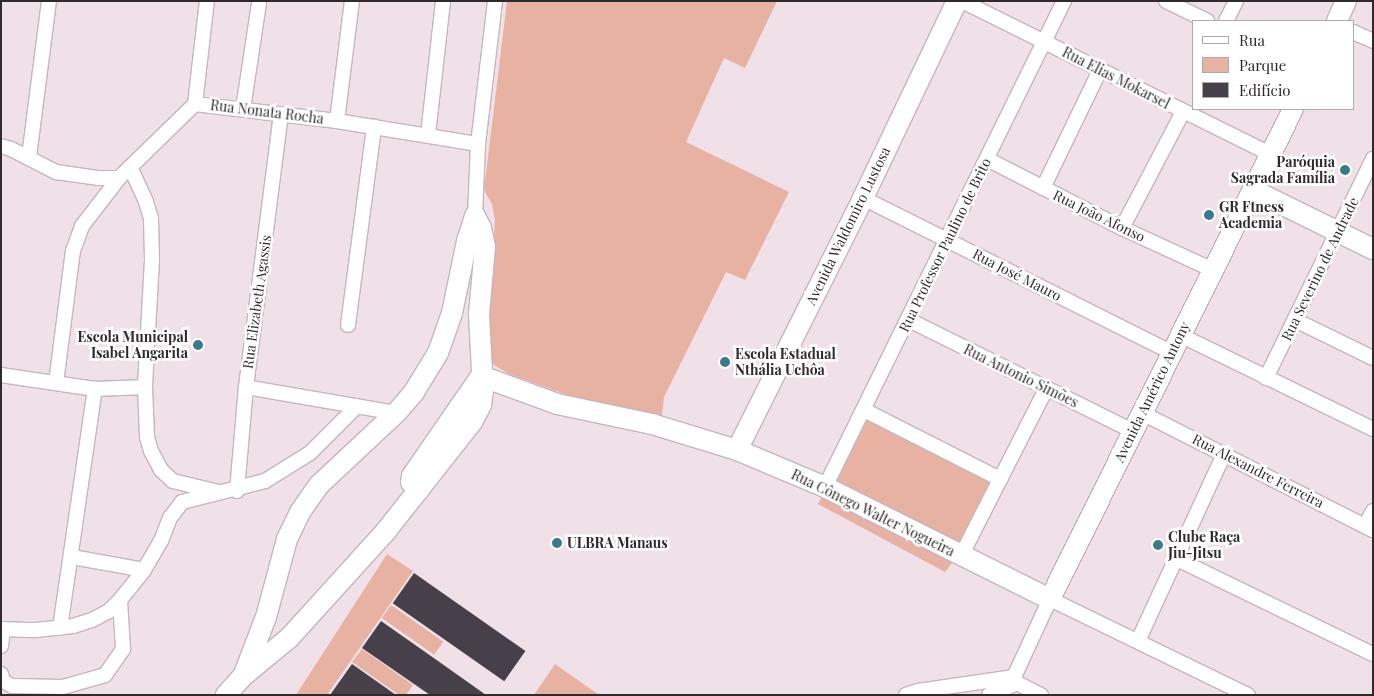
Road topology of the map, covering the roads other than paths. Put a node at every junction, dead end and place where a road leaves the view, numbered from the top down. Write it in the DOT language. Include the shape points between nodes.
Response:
graph roads {
  1 [pos="49,1"];
  2 [pos="207,1"];
  3 [pos="352,1"];
  4 [pos="443,1"];
  5 [pos="495,1"];
  6 [pos="957,1"];
  7 [pos="962,1"];
  8 [pos="1064,1"];
  9 [pos="1166,1"];
  10 [pos="1236,1"];
  11 [pos="1346,1"];
  12 [pos="259,3"];
  13 [pos="1205,20"];
  14 [pos="1226,20"];
  15 [pos="1337,20"];
  16 [pos="1354,32"];
  17 [pos="1373,41"];
  18 [pos="1043,42"];
  19 [pos="1100,70"];
  20 [pos="195,104"];
  21 [pos="243,109"];
  22 [pos="1292,110"];
  23 [pos="1183,112"];
  24 [pos="281,115"];
  25 [pos="337,120"];
  26 [pos="374,127"];
  27 [pos="428,135"];
  28 [pos="478,144"];
  29 [pos="1,146"];
  30 [pos="1270,154"];
  31 [pos="29,158"];
  32 [pos="988,159"];
  33 [pos="1373,159"];
  34 [pos="130,167"];
  35 [pos="119,178"];
  36 [pos="1043,188"];
  37 [pos="1253,190"];
  38 [pos="863,198"];
  39 [pos="475,216"];
  40 [pos="1122,228"];
  41 [pos="1337,232"];
  42 [pos="947,240"];
  43 [pos="1373,249"];
  44 [pos="1213,270"];
  45 [pos="909,320"];
  46 [pos="1295,320"];
  47 [pos="348,325"];
  48 [pos="1176,344"];
  49 [pos="1373,358"];
  50 [pos="481,376"];
  51 [pos="2,378"];
  52 [pos="1266,378"];
  53 [pos="56,383"];
  54 [pos="145,387"];
  55 [pos="246,387"];
  56 [pos="95,389"];
  57 [pos="1046,389"];
  58 [pos="357,406"];
  59 [pos="864,410"];
  60 [pos="396,413"];
  61 [pos="1142,413"];
  62 [pos="1373,430"];
  63 [pos="1133,431"];
  64 [pos="736,450"];
  65 [pos="1224,454"];
  66 [pos="1000,479"];
  67 [pos="825,487"];
  68 [pos="236,490"];
  69 [pos="221,493"];
  70 [pos="1373,511"];
  71 [pos="1369,528"];
  72 [pos="961,556"];
  73 [pos="72,557"];
  74 [pos="1177,559"];
  75 [pos="144,570"];
  76 [pos="1050,599"];
  77 [pos="120,600"];
  78 [pos="60,628"];
  79 [pos="2,629"];
  80 [pos="1138,641"];
  81 [pos="1,646"];
  82 [pos="1373,654"];
  83 [pos="1,674"];
  84 [pos="243,676"];
  85 [pos="1020,685"];
  86 [pos="226,695"];
  87 [pos="906,695"];
  88 [pos="989,695"];
  89 [pos="1041,695"];
  90 [pos="1248,695"];
  1 -- 31 [label="street"];
  2 -- 20 [label="street"];
  3 -- 25 [label="street"];
  4 -- 27 [label="street"];
  5 -- 28 [label="street"];
  6 -- 38 [label="street, Avenida Waldomiro Lustosa"];
  7 -- 18 [label="street, Rua Elias Mokarsel"];
  8 -- 18 [label="street, Rua Professor Paulino de Brito"];
  9 -- 13 [label="street"];
  10 -- 14 [label="street"];
  11 -- 15 [label="street"];
  12 -- 21 [label="street"];
  16 -- 17 [label="street"];
  18 -- 19 [label="street, Rua Elias Mokarsel"];
  18 -- 32 [label="street, Rua Professor Paulino de Brito"];
  19 -- 23 [label="street, Rua Elias Mokarsel"];
  19 -- 36 [label="street"];
  20 -- 21 [label="street, Rua Nonata Rocha"];
  20 -- 34 [label="street, Rua Nonata Rocha"];
  21 -- 24 [label="street, Rua Nonata Rocha"];
  22 -- 30 [label="street, Avenida Américo Antony"];
  23 -- 30 [label="street, Rua Elias Mokarsel"];
  23 -- 40 [label="street"];
  24 -- 25 [label="street, Rua Nonata Rocha"];
  24 -- 55 [label="street, Rua Elizabeth Agassis"];
  25 -- 26 [label="street, Rua Nonata Rocha"];
  26 -- 27 [label="street, Rua Nonata Rocha"];
  26 -- 47 [label="street"];
  27 -- 28 [label="street, Rua Nonata Rocha"];
  28 -- 39 [label="street"];
  29 -- 31 [label="street"];
  30 -- 37 [label="street, Avenida Américo Antony"];
  31 -- 35 [label="street" via="56,172"];
  32 -- 36 [label="street, Rua João Afonso"];
  32 -- 42 [label="street, Rua Professor Paulino de Brito"];
  33 -- 41 [label="street, Rua Severino de Andrade"];
  34 -- 35 [label="street, Rua Nonata Rocha"];
  34 -- 54 [label="street" via="151,218"];
  35 -- 53 [label="street, Rua Nonata Rocha" via="82,226 73,251"];
  36 -- 40 [label="street, Rua João Afonso"];
  37 -- 41 [label="street"];
  37 -- 44 [label="street, Avenida Américo Antony"];
  38 -- 42 [label="street, Rua José Mauro"];
  38 -- 64 [label="street, Avenida Waldomiro Lustosa"];
  39 -- 50 [label="street" via="485,246 479,314"];
  39 -- 60 [label="street" via="452,313 438,353 414,392"];
  40 -- 44 [label="street, Rua João Afonso"];
  41 -- 43 [label="street"];
  41 -- 46 [label="street, Rua Severino de Andrade"];
  42 -- 45 [label="street, Rua Professor Paulino de Brito"];
  42 -- 48 [label="street, Rua José Mauro"];
  44 -- 48 [label="street, Avenida Américo Antony"];
  45 -- 57 [label="street, Rua Antonio Simões"];
  45 -- 59 [label="street, Rua Professor Paulino de Brito"];
  46 -- 49 [label="street"];
  46 -- 52 [label="street, Rua Severino de Andrade"];
  48 -- 52 [label="street, Rua José Mauro"];
  48 -- 61 [label="street, Avenida Américo Antony"];
  50 -- 64 [label="street, Rua Cônego Walter Nogueira" via="557,404 652,424"];
  50 -- 84 [label="street" via="481,405 472,422 419,490 289,638"];
  51 -- 53 [label="street"];
  52 -- 62 [label="street, Rua José Mauro"];
  53 -- 56 [label="street"];
  54 -- 56 [label="street"];
  54 -- 69 [label="street" via="147,437 161,470 177,483"];
  55 -- 58 [label="street"];
  55 -- 68 [label="street, Rua Elizabeth Agassis"];
  56 -- 73 [label="street"];
  57 -- 63 [label="street, Rua Antonio Simões"];
  57 -- 66 [label="street"];
  58 -- 60 [label="street"];
  58 -- 68 [label="street" via="329,436 294,465 265,481"];
  59 -- 66 [label="street"];
  59 -- 67 [label="street, Rua Professor Paulino de Brito"];
  60 -- 84 [label="street" via="319,485 300,512 287,538 266,617"];
  61 -- 63 [label="street, Avenida Américo Antony"];
  61 -- 65 [label="street, Rua Alexandre Ferreira"];
  63 -- 76 [label="street, Avenida Américo Antony"];
  64 -- 67 [label="street, Rua Cônego Walter Nogueira"];
  65 -- 71 [label="street, Rua Alexandre Ferreira"];
  65 -- 74 [label="street"];
  66 -- 72 [label="street"];
  67 -- 72 [label="street, Rua Cônego Walter Nogueira"];
  68 -- 69 [label="street"];
  69 -- 75 [label="street" via="188,500 178,506"];
  70 -- 71 [label="street"];
  72 -- 76 [label="street, Rua Cônego Walter Nogueira"];
  73 -- 75 [label="street"];
  73 -- 78 [label="street"];
  74 -- 80 [label="street"];
  74 -- 82 [label="street"];
  75 -- 77 [label="street"];
  76 -- 80 [label="street, Rua Cônego Walter Nogueira"];
  76 -- 85 [label="street, Avenida Américo Antony"];
  77 -- 78 [label="street" via="92,620"];
  77 -- 83 [label="street" via="123,649 105,675 63,687 12,686 3,681"];
  78 -- 79 [label="street"];
  79 -- 81 [label="street"];
  80 -- 90 [label="street, Rua Cônego Walter Nogueira"];
  84 -- 86 [label="street"];
  85 -- 87 [label="street" via="936,688"];
  85 -- 88 [label="street"];
  85 -- 89 [label="street"];
}
